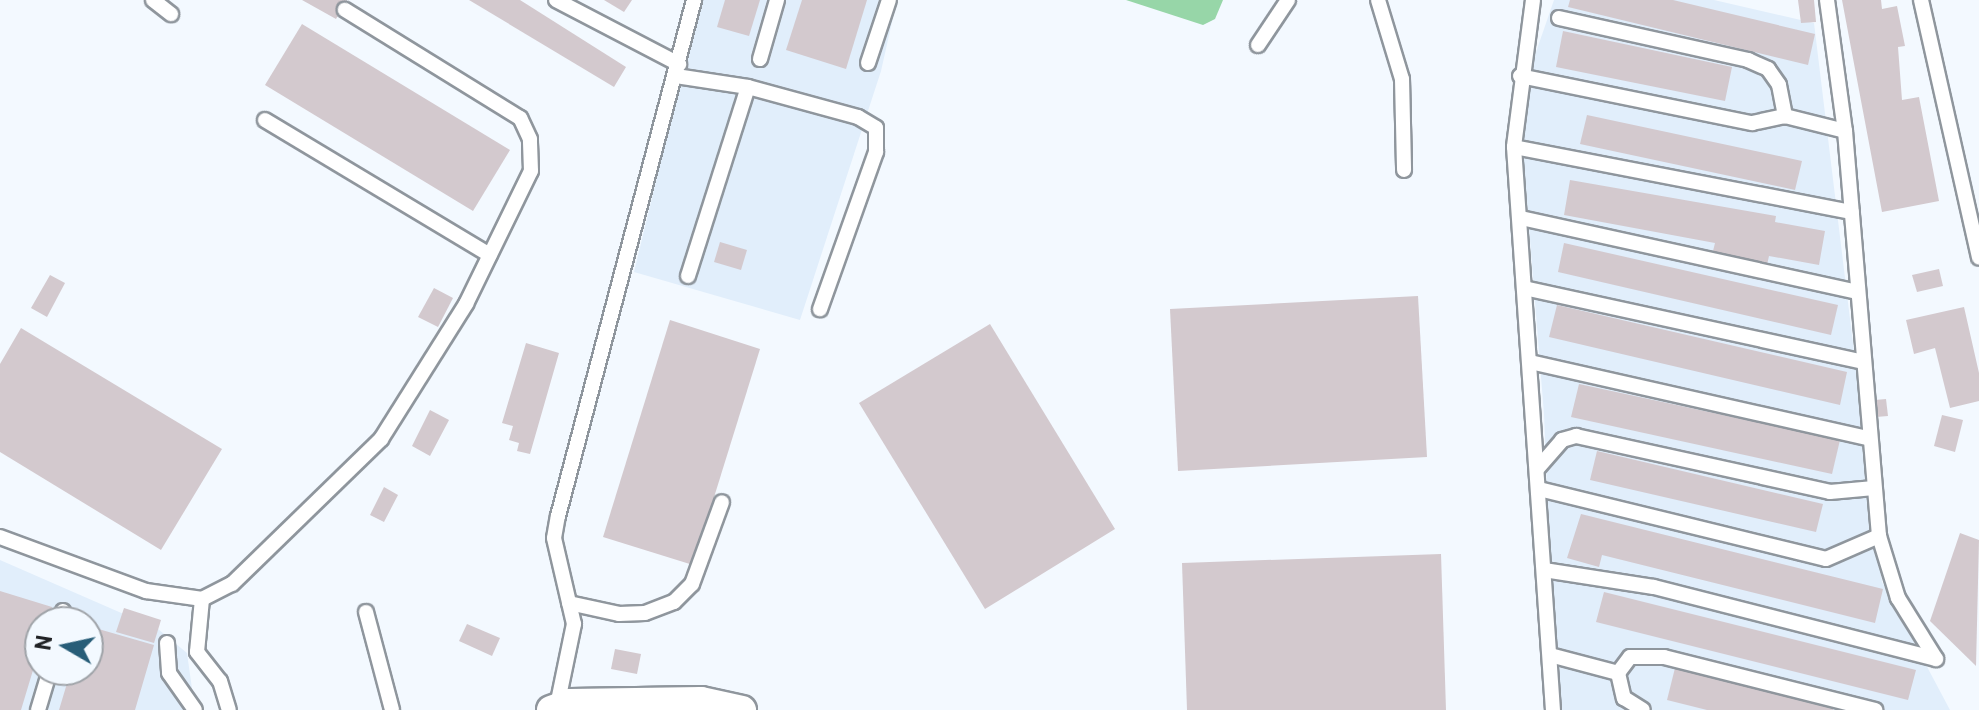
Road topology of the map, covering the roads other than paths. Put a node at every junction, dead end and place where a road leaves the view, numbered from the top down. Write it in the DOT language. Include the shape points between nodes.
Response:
graph roads {
  1 [pos="153,0"];
  2 [pos="556,0"];
  3 [pos="694,0"];
  4 [pos="777,0"];
  5 [pos="889,0"];
  6 [pos="1288,0"];
  7 [pos="1378,0"];
  8 [pos="1533,0"];
  9 [pos="1827,0"];
  10 [pos="1921,0"];
  11 [pos="345,10"];
  12 [pos="171,14"];
  13 [pos="1559,18"];
  14 [pos="1258,45"];
  15 [pos="760,59"];
  16 [pos="868,63"];
  17 [pos="678,70"];
  18 [pos="1520,76"];
  19 [pos="748,87"];
  20 [pos="1785,116"];
  21 [pos="265,120"];
  22 [pos="1845,131"];
  23 [pos="1514,147"];
  24 [pos="1404,170"];
  25 [pos="1852,212"];
  26 [pos="1521,218"];
  27 [pos="490,255"];
  28 [pos="1979,258"];
  29 [pos="688,276"];
  30 [pos="1524,288"];
  31 [pos="1857,292"];
  32 [pos="820,309"];
  33 [pos="1530,362"];
  34 [pos="1862,362"];
  35 [pos="1867,438"];
  36 [pos="1538,468"];
  37 [pos="1874,488"];
  38 [pos="1539,489"];
  39 [pos="722,502"];
  40 [pos="1879,536"];
  41 [pos="0,537"];
  42 [pos="1544,570"];
  43 [pos="202,599"];
  44 [pos="569,603"];
  45 [pos="366,612"];
  46 [pos="167,643"];
  47 [pos="1550,655"];
  48 [pos="1618,673"];
  49 [pos="45,686"];
  50 [pos="623,707"];
  51 [pos="554,708"];
  52 [pos="38,710"];
  53 [pos="195,710"];
  54 [pos="229,710"];
  55 [pos="392,710"];
  56 [pos="742,710"];
  57 [pos="1553,710"];
  58 [pos="1643,710"];
  59 [pos="1875,710"];
  1 -- 12 [label="lane"];
  2 -- 17 [label="lane"];
  3 -- 17 [label="lane"];
  4 -- 15 [label="lane"];
  5 -- 16 [label="lane"];
  6 -- 14 [label="lane"];
  7 -- 24 [label="lane" via="1402,79"];
  8 -- 18 [label="lane"];
  9 -- 22 [label="lane"];
  10 -- 28 [label="lane"];
  11 -- 27 [label="lane" via="520,118 530,139 531,171"];
  13 -- 20 [label="lane" via="1748,60 1768,69 1779,85"];
  17 -- 19 [label="lane"];
  17 -- 44 [label="lane" via="558,516 554,538"];
  18 -- 20 [label="lane" via="1752,123"];
  18 -- 23 [label="lane"];
  19 -- 29 [label="lane"];
  19 -- 32 [label="lane" via="858,117 876,128 876,152"];
  20 -- 22 [label="lane"];
  21 -- 27 [label="lane"];
  22 -- 25 [label="lane"];
  23 -- 25 [label="lane"];
  23 -- 26 [label="lane"];
  25 -- 31 [label="lane"];
  26 -- 30 [label="lane"];
  26 -- 31 [label="lane"];
  27 -- 43 [label="lane" via="466,304 381,439 232,584"];
  30 -- 33 [label="lane"];
  30 -- 34 [label="lane"];
  31 -- 34 [label="lane"];
  33 -- 35 [label="lane"];
  33 -- 36 [label="lane"];
  34 -- 35 [label="lane"];
  35 -- 37 [label="lane"];
  36 -- 37 [label="lane" via="1562,440 1576,436 1830,492"];
  36 -- 38 [label="lane"];
  37 -- 40 [label="lane"];
  38 -- 40 [label="lane" via="1826,559"];
  38 -- 42 [label="lane"];
  39 -- 44 [label="lane" via="692,584 674,602 645,613 619,614"];
  40 -- 42 [label="lane" via="1898,598 1936,659 1654,587"];
  41 -- 43 [label="lane" via="146,591"];
  42 -- 47 [label="lane"];
  43 -- 54 [label="lane" via="197,652 220,681"];
  44 -- 51 [label="lane" via="574,624 570,659"];
  45 -- 55 [label="lane"];
  46 -- 53 [label="lane" via="169,673"];
  47 -- 48 [label="lane"];
  47 -- 57 [label="lane"];
  48 -- 58 [label="lane" via="1624,698"];
  48 -- 59 [label="lane" via="1630,657 1664,657"];
  49 -- 52 [label="lane"];
  50 -- 51 [label="street"];
  50 -- 56 [label="street" via="701,701"];
}
